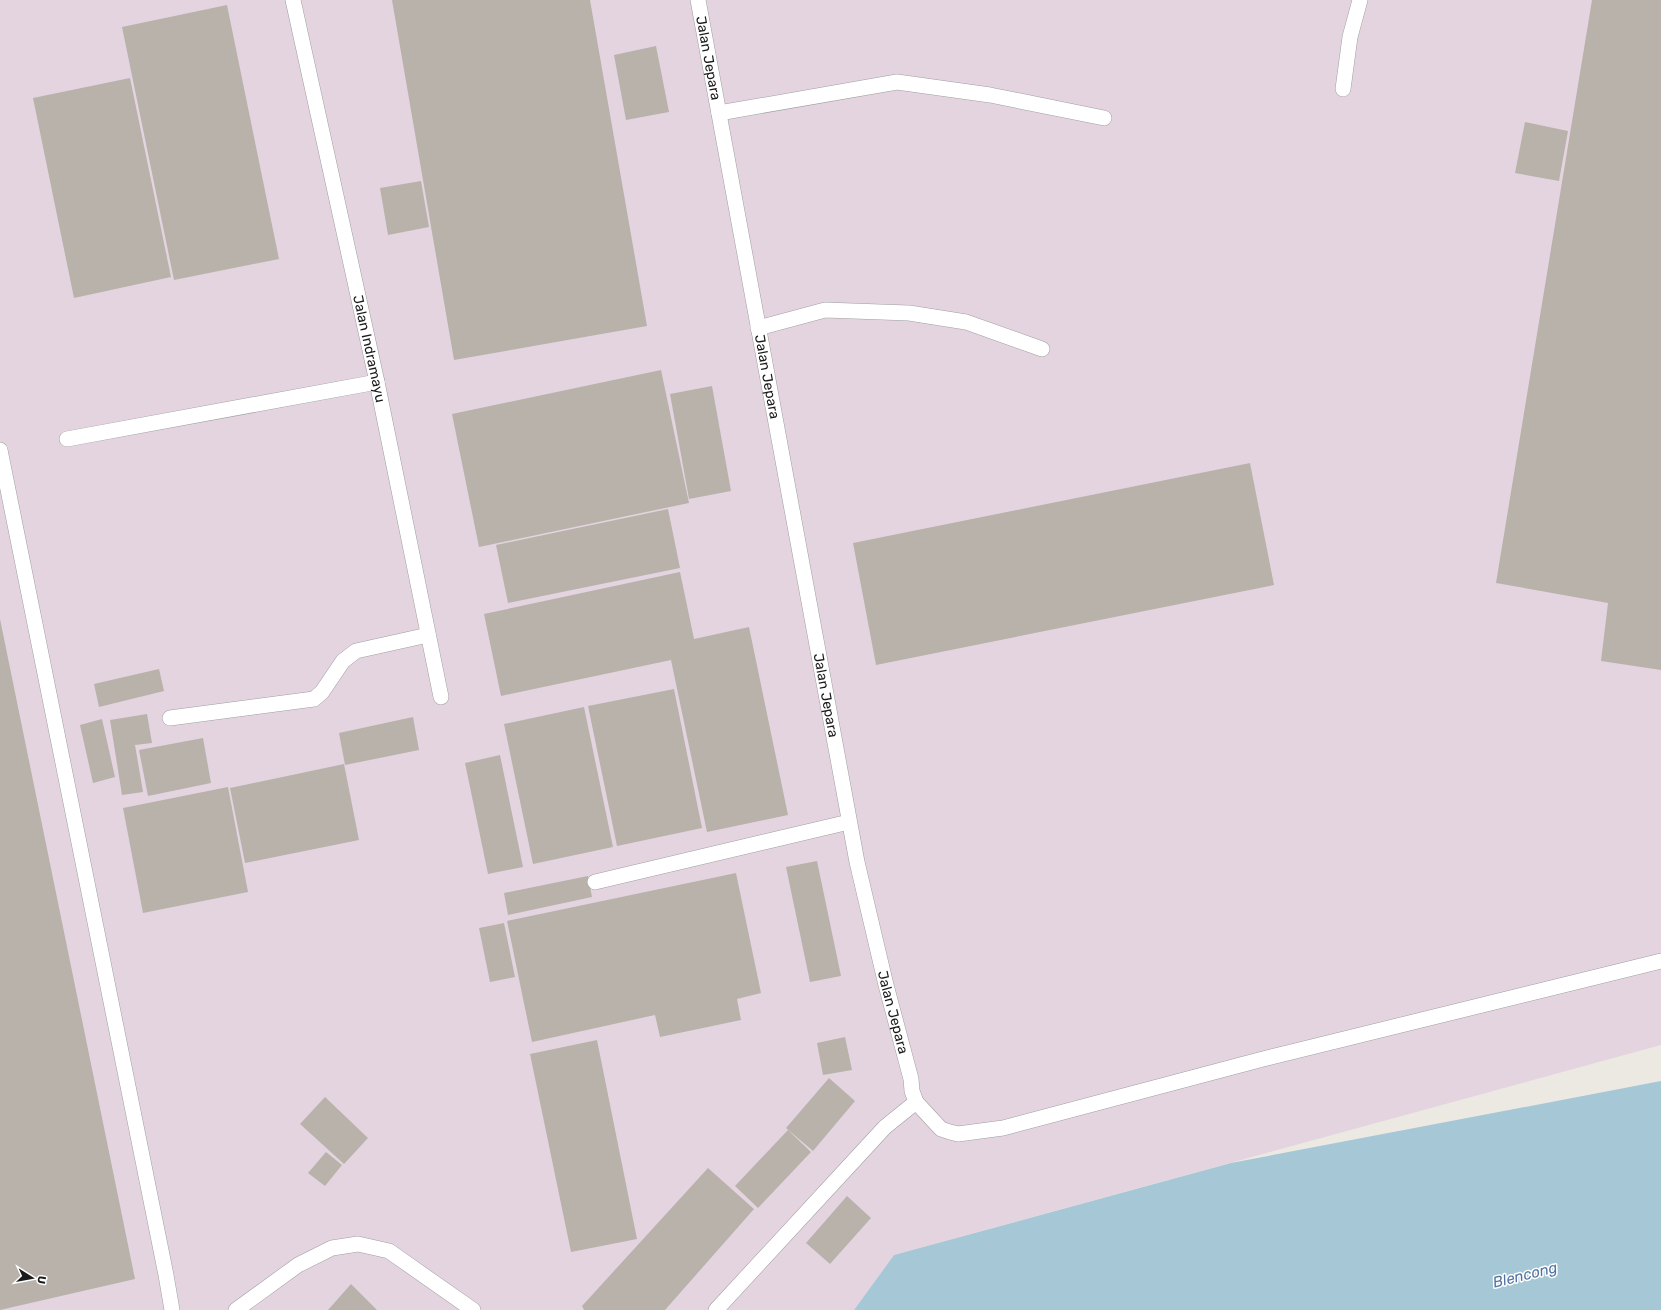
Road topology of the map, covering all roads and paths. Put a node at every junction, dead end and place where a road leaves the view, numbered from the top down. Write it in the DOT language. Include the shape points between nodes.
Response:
graph roads {
  1 [pos="293,0"];
  2 [pos="698,0"];
  3 [pos="1360,0"];
  4 [pos="1343,89"];
  5 [pos="719,114"];
  6 [pos="1104,118"];
  7 [pos="758,328"];
  8 [pos="1042,349"];
  9 [pos="377,382"];
  10 [pos="67,439"];
  11 [pos="0,450"];
  12 [pos="428,636"];
  13 [pos="442,697"];
  14 [pos="170,718"];
  15 [pos="849,822"];
  16 [pos="595,882"];
  17 [pos="1661,962"];
  18 [pos="916,1102"];
  19 [pos="172,1310"];
  20 [pos="236,1310"];
  21 [pos="473,1310"];
  22 [pos="716,1310"];
  1 -- 9 [label="lane, Jalan Indramayu"];
  2 -- 5 [label="lane, Jalan Jepara"];
  3 -- 4 [label="lane" via="1350,37"];
  5 -- 6 [label="lane" via="897,82 990,95"];
  5 -- 7 [label="lane, Jalan Jepara"];
  7 -- 8 [label="lane" via="825,310 909,313 966,322"];
  7 -- 15 [label="lane, Jalan Jepara"];
  9 -- 10 [label="lane"];
  9 -- 12 [label="lane, Jalan Indramayu"];
  11 -- 19 [label="lane"];
  12 -- 13 [label="lane, Jalan Indramayu"];
  12 -- 14 [label="lane" via="356,651 343,661 322,692 314,699"];
  15 -- 16 [label="lane"];
  15 -- 18 [label="lane, Jalan Jepara"];
  17 -- 18 [label="lane" via="1263,1059 1003,1128 958,1134 950,1132 942,1129"];
  18 -- 22 [label="lane" via="885,1127"];
  20 -- 21 [label="lane" via="298,1265 332,1248 358,1244 389,1251"];
}
